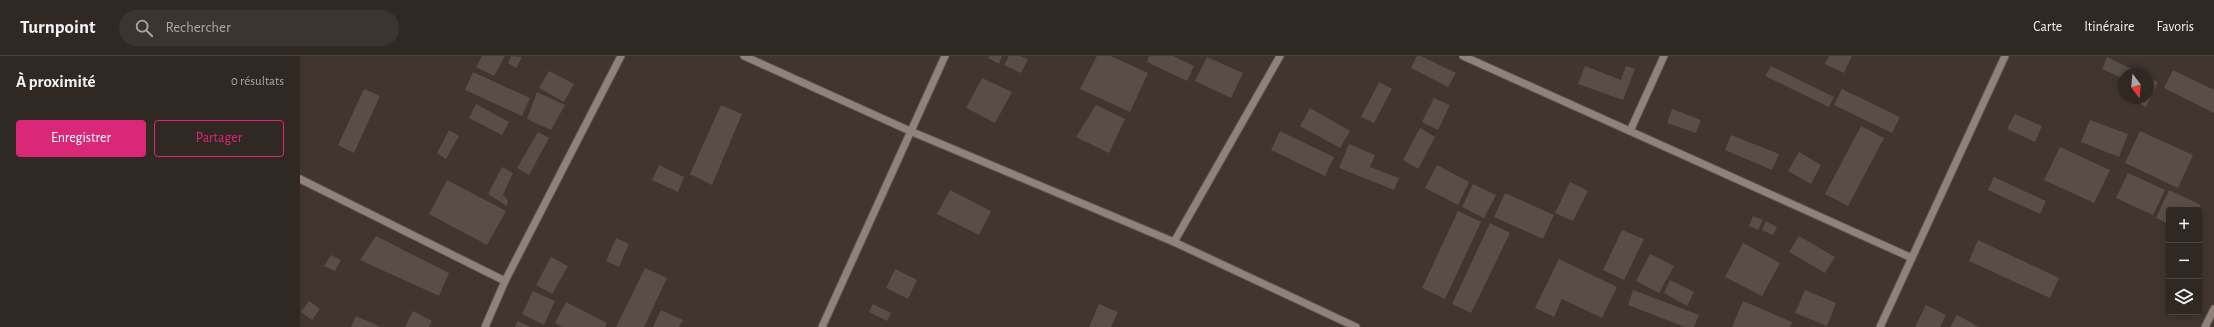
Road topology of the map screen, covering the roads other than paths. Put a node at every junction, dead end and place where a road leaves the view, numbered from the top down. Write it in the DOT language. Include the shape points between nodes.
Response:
graph roads {
  1 [pos="621,56"];
  2 [pos="744,56"];
  3 [pos="945,56"];
  4 [pos="1280,56"];
  5 [pos="1463,56"];
  6 [pos="1664,56"];
  7 [pos="2005,56"];
  8 [pos="910,131"];
  9 [pos="1630,131"];
  10 [pos="300,179"];
  11 [pos="1174,242"];
  12 [pos="1912,258"];
  13 [pos="505,281"];
  14 [pos="2214,309"];
  15 [pos="485,327"];
  16 [pos="822,327"];
  17 [pos="1356,327"];
  18 [pos="1880,327"];
  19 [pos="2205,327"];
  1 -- 13 [label="street"];
  2 -- 8 [label="street"];
  3 -- 8 [label="street"];
  4 -- 11 [label="street"];
  5 -- 9 [label="street"];
  6 -- 9 [label="street"];
  7 -- 12 [label="street"];
  8 -- 11 [label="street"];
  8 -- 16 [label="street"];
  9 -- 12 [label="street"];
  10 -- 13 [label="street"];
  11 -- 17 [label="street"];
  12 -- 18 [label="street"];
  13 -- 15 [label="street"];
  14 -- 19 [label="street"];
}
